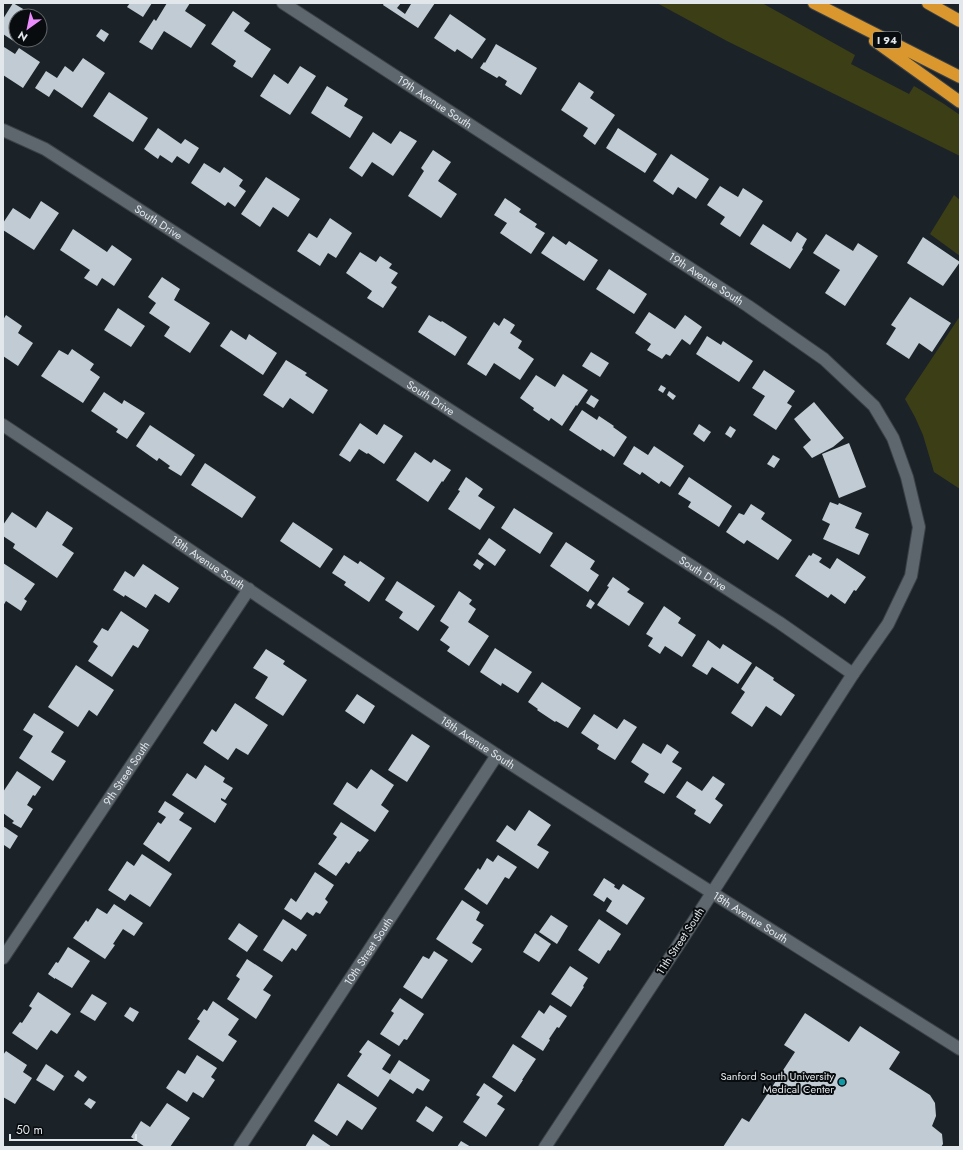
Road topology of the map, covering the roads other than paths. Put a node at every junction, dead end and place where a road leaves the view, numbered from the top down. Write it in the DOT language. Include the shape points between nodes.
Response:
graph roads {
  1 [pos="283,3"];
  2 [pos="814,3"];
  3 [pos="928,3"];
  4 [pos="843,18"];
  5 [pos="960,21"];
  6 [pos="960,77"];
  7 [pos="960,102"];
  8 [pos="3,130"];
  9 [pos="4,428"];
  10 [pos="249,589"];
  11 [pos="853,674"];
  12 [pos="497,755"];
  13 [pos="712,893"];
  14 [pos="3,958"];
  15 [pos="960,1049"];
  16 [pos="240,1147"];
  17 [pos="545,1147"];
  1 -- 11 [label="street, 19th Avenue South" via="748,306 824,359 874,406 893,438 907,477 919,527 911,576 888,624"];
  2 -- 4 [label="highway, I 94"];
  3 -- 5 [label="highway"];
  4 -- 6 [label="highway, I 94"];
  4 -- 7 [label="highway"];
  8 -- 11 [label="street, South Drive" via="45,149 774,619"];
  9 -- 10 [label="street, 18th Avenue South"];
  10 -- 12 [label="street, 18th Avenue South"];
  10 -- 14 [label="street, 9th Street South"];
  11 -- 13 [label="street, 11th Street South"];
  12 -- 13 [label="street, 18th Avenue South"];
  12 -- 16 [label="street, 10th Street South"];
  13 -- 15 [label="street, 18th Avenue South"];
  13 -- 17 [label="street, 11th Street South"];
}
